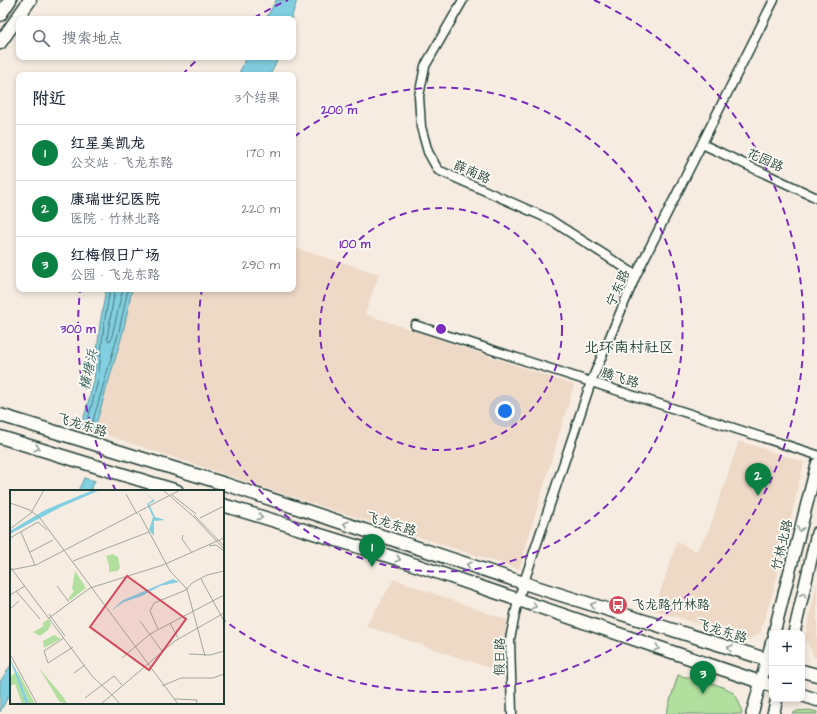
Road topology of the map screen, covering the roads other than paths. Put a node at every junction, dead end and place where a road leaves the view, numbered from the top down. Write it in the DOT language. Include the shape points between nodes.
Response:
graph roads {
  1 [pos="10,0"];
  2 [pos="30,0"];
  3 [pos="463,0"];
  4 [pos="774,0"];
  5 [pos="0,15"];
  6 [pos="19,16"];
  7 [pos="16,20"];
  8 [pos="0,43"];
  9 [pos="702,144"];
  10 [pos="817,198"];
  11 [pos="636,275"];
  12 [pos="415,325"];
  13 [pos="591,382"];
  14 [pos="0,415"];
  15 [pos="0,437"];
  16 [pos="817,455"];
  17 [pos="817,464"];
  18 [pos="174,490"];
  19 [pos="224,505"];
  20 [pos="817,533"];
  21 [pos="523,583"];
  22 [pos="518,600"];
  23 [pos="775,630"];
  24 [pos="795,630"];
  25 [pos="769,660"];
  26 [pos="769,662"];
  27 [pos="805,671"];
  28 [pos="817,675"];
  29 [pos="760,683"];
  30 [pos="769,685"];
  31 [pos="805,696"];
  32 [pos="817,700"];
  33 [pos="776,702"];
  34 [pos="512,714"];
  35 [pos="752,714"];
  36 [pos="773,714"];
  1 -- 5 [label="main road"];
  2 -- 6 [label="main road"];
  3 -- 11 [label="street, 薛南路" via="425,66 419,96 423,133 428,152 438,170 549,219"];
  4 -- 9 [label="street, 宁东路"];
  7 -- 8 [label="main road"];
  9 -- 10 [label="street, 花园路"];
  9 -- 11 [label="street, 宁东路"];
  11 -- 13 [label="street, 宁东路"];
  12 -- 13 [label="street, 腾飞路"];
  13 -- 16 [label="street, 腾飞路"];
  13 -- 21 [label="street, 宁东路"];
  21 -- 14 [label="main road, 飞龙东路, one-way" via="225,484"];
  15 -- 18 [label="main road, one-way"];
  17 -- 23 [label="main road, 竹林北路, one-way"];
  19 -- 22 [label="main road, one-way" via="398,559"];
  24 -- 20 [label="main road, one-way"];
  21 -- 22 [label="street, 宁东路"];
  25 -- 21 [label="main road, 飞龙东路, one-way"];
  22 -- 29 [label="main road, one-way"];
  22 -- 34 [label="street, 假日路" via="510,639"];
  26 -- 29 [label="main road"];
  27 -- 28 [label="main road"];
  29 -- 30 [label="main road"];
  29 -- 35 [label="main road"];
  31 -- 32 [label="main road"];
  33 -- 36 [label="main road"];
}
